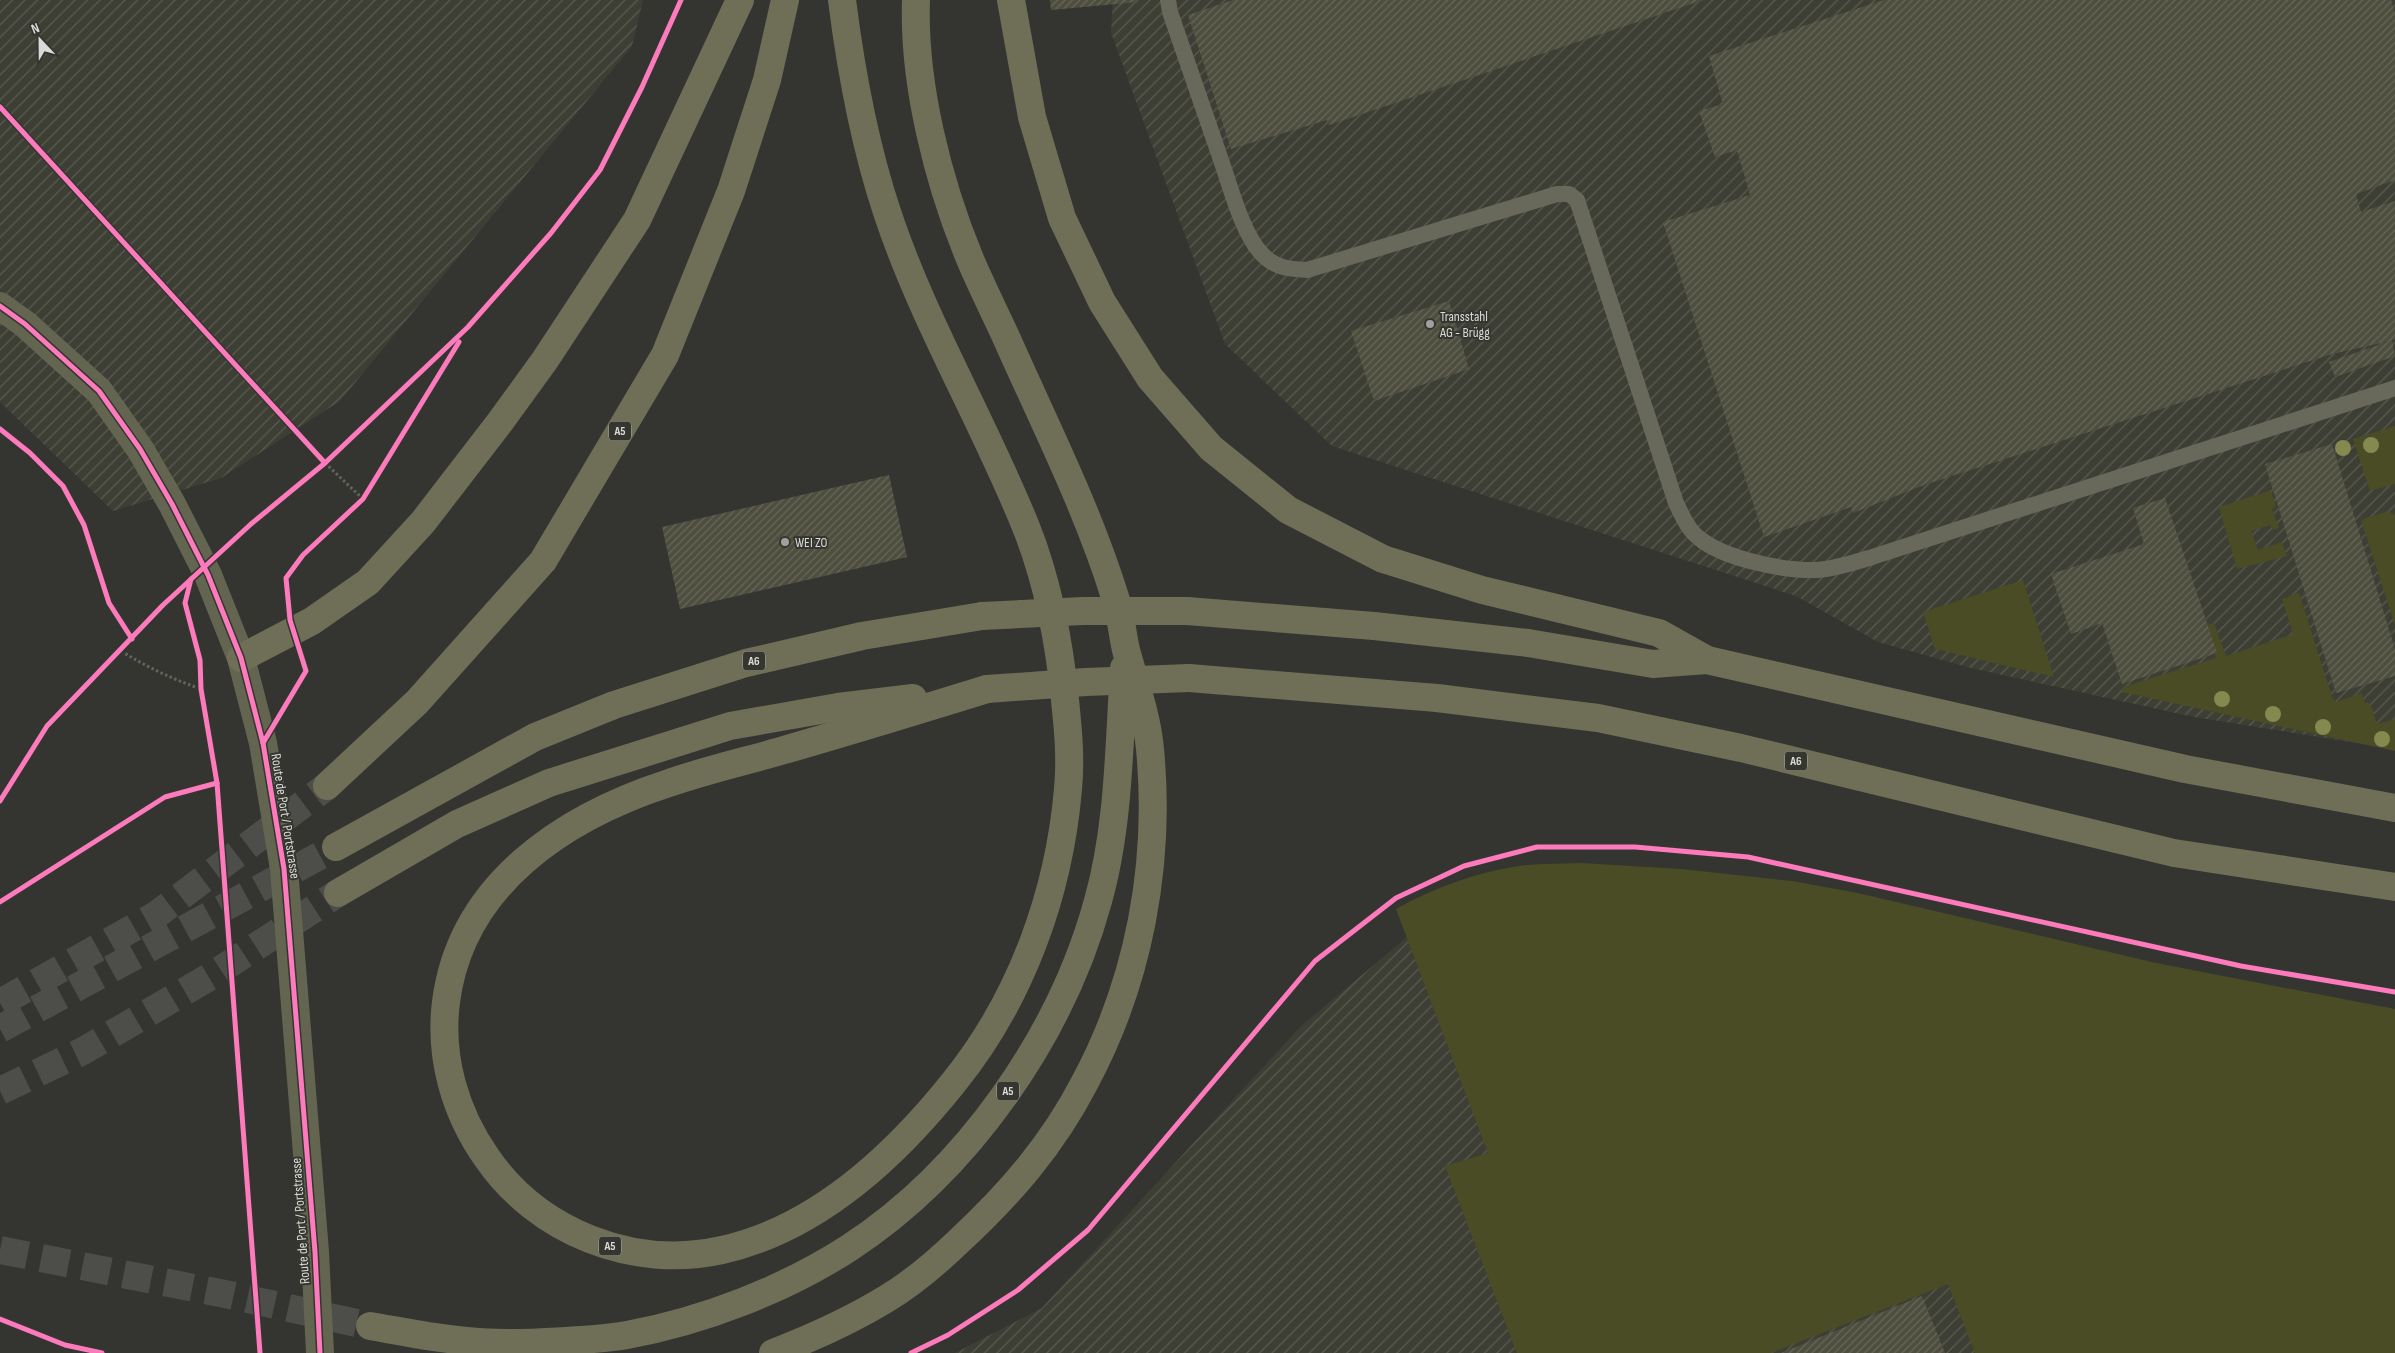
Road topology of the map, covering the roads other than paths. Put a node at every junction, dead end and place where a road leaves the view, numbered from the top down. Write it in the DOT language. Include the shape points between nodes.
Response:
graph roads {
  1 [pos="740,0"];
  2 [pos="785,0"];
  3 [pos="842,0"];
  4 [pos="916,0"];
  5 [pos="1010,0"];
  6 [pos="1168,0"];
  7 [pos="0,306"];
  8 [pos="2395,388"];
  9 [pos="1126,647"];
  10 [pos="242,658"];
  11 [pos="1706,660"];
  12 [pos="987,689"];
  13 [pos="327,786"];
  14 [pos="2395,808"];
  15 [pos="336,847"];
  16 [pos="2395,887"];
  17 [pos="338,893"];
  18 [pos="370,1326"];
  19 [pos="320,1353"];
  20 [pos="773,1353"];
  1 -- 10 [label="highway" via="637,220 545,360 494,429 423,522 368,582 312,621"];
  2 -- 13 [label="highway, A5" via="767,80 732,190 660,364 543,561 417,702"];
  3 -- 12 [label="highway, A5" via="863,127 887,212 921,298 1027,530 1050,601 1062,669 1069,738 1069,787 1047,903 1025,963 975,1056 934,1106 884,1158 831,1200 791,1226 720,1251 688,1257 652,1254 583,1237 555,1223 508,1187 464,1121 449,1076 443,1030 449,981 458,950 470,923 510,873 545,842 576,823 651,789"];
  4 -- 9 [label="highway, A5" via="919,80 948,194 969,258 1082,507 1117,602"];
  5 -- 11 [label="highway" via="1032,117 1062,218 1102,302 1150,378 1210,448 1288,510 1383,559 1482,590 1659,633"];
  6 -- 8 [label="lane" via="1233,195 1251,238 1274,264 1287,269 1307,270 1557,194 1570,194 1577,200 1676,503 1698,538 1728,554 1794,569 1836,567"];
  7 -- 10 [label="main road, Route de Port / Portstrasse" via="25,324 99,391 140,449 208,575"];
  9 -- 18 [label="highway, A5" via="1107,861 1081,955 1052,1018 1011,1086 970,1140 923,1188 880,1226 814,1268 742,1303 624,1336 532,1344 457,1340"];
  9 -- 20 [label="highway, A5" via="1150,747 1153,824 1148,894 1135,959 1111,1030 1096,1062 1075,1102 1036,1160 997,1206 926,1272 843,1324"];
  10 -- 19 [label="main road, Route de Port / Portstrasse" via="263,743 284,869 315,1252"];
  11 -- 14 [label="highway, A6" via="2185,769"];
  11 -- 15 [label="highway, A6, bridge" via="1653,664 1519,642 1187,611 1083,610 982,616 862,636 746,663 614,705 535,737"];
  12 -- 16 [label="highway, A6, bridge" via="1189,678 1437,698 1598,718 1741,748 2174,853"];
  12 -- 17 [label="highway, A6" via="838,707 730,726 549,783 457,824"];
}
